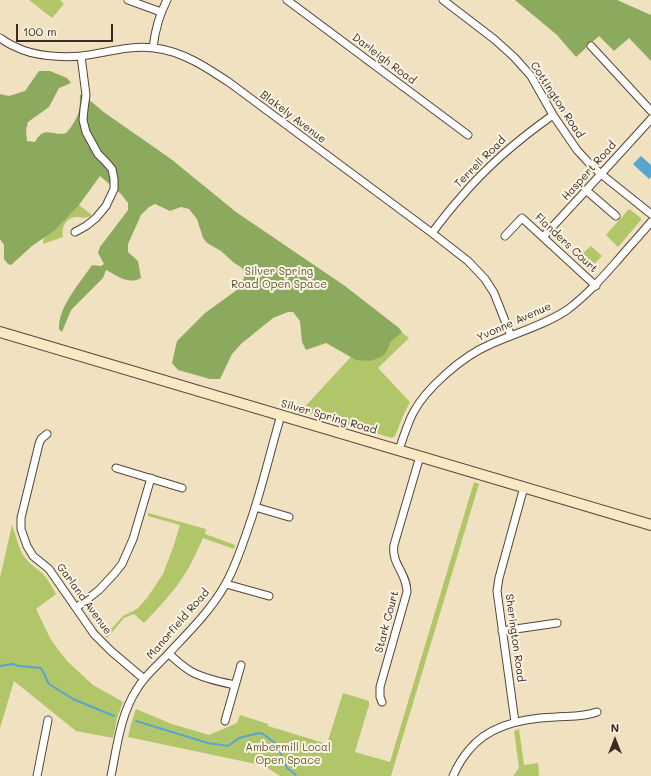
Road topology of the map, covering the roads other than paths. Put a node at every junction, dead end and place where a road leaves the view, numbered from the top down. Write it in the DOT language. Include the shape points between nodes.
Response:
graph roads {
  1 [pos="128,0"];
  2 [pos="167,0"];
  3 [pos="287,0"];
  4 [pos="443,0"];
  5 [pos="161,12"];
  6 [pos="0,38"];
  7 [pos="591,46"];
  8 [pos="153,48"];
  9 [pos="81,56"];
  10 [pos="651,111"];
  11 [pos="553,115"];
  12 [pos="651,119"];
  13 [pos="468,135"];
  14 [pos="601,174"];
  15 [pos="587,191"];
  16 [pos="651,214"];
  17 [pos="616,216"];
  18 [pos="651,222"];
  19 [pos="75,232"];
  20 [pos="432,233"];
  21 [pos="505,236"];
  22 [pos="543,237"];
  23 [pos="596,286"];
  24 [pos="0,332"];
  25 [pos="511,336"];
  26 [pos="281,415"];
  27 [pos="47,434"];
  28 [pos="399,450"];
  29 [pos="420,456"];
  30 [pos="116,468"];
  31 [pos="151,478"];
  32 [pos="524,487"];
  33 [pos="182,488"];
  34 [pos="255,507"];
  35 [pos="289,517"];
  36 [pos="651,525"];
  37 [pos="226,584"];
  38 [pos="269,596"];
  39 [pos="76,608"];
  40 [pos="557,623"];
  41 [pos="502,631"];
  42 [pos="169,654"];
  43 [pos="241,665"];
  44 [pos="144,679"];
  45 [pos="235,686"];
  46 [pos="382,702"];
  47 [pos="597,712"];
  48 [pos="48,720"];
  49 [pos="225,721"];
  50 [pos="515,722"];
  51 [pos="37,776"];
  52 [pos="111,776"];
  53 [pos="453,776"];
  1 -- 5 [label="street"];
  2 -- 5 [label="street"];
  3 -- 13 [label="street, Darleigh Road"];
  4 -- 11 [label="street, Cottington Road" via="494,39 514,58 531,76"];
  5 -- 8 [label="street"];
  6 -- 9 [label="street, Blakely Avenue" via="33,53"];
  7 -- 10 [label="street"];
  8 -- 9 [label="street, Blakely Avenue" via="126,48"];
  8 -- 20 [label="street, Blakely Avenue" via="183,55 212,71"];
  9 -- 19 [label="street" via="86,96 83,120 86,132 98,154 112,169 114,189 106,206 96,218"];
  11 -- 14 [label="street, Cottington Road" via="577,150"];
  11 -- 20 [label="street, Terrell Road" via="520,139 481,175"];
  12 -- 14 [label="street, Haspert Road"];
  14 -- 15 [label="street, Haspert Road"];
  14 -- 16 [label="street, Cottington Road"];
  15 -- 17 [label="street"];
  15 -- 22 [label="street, Haspert Road"];
  18 -- 23 [label="street, Yvonne Avenue"];
  20 -- 25 [label="street, Blakely Avenue" via="468,261 485,279 494,293"];
  21 -- 22 [label="street, Flanders Court" via="522,218"];
  22 -- 23 [label="street, Flanders Court"];
  23 -- 25 [label="street, Yvonne Avenue" via="566,310 532,329"];
  24 -- 26 [label="main road, Silver Spring Road"];
  25 -- 28 [label="street, Yvonne Avenue" via="467,357 432,388 414,412"];
  26 -- 28 [label="main road, Silver Spring Road"];
  26 -- 34 [label="street, Manorfield Road"];
  27 -- 39 [label="street, Garland Avenue" via="39,444 21,518 21,529 30,552 49,569"];
  28 -- 29 [label="main road, Silver Spring Road"];
  29 -- 32 [label="main road, Silver Spring Road"];
  29 -- 46 [label="street, Stark Court" via="394,545 394,555 405,577 407,592 380,687"];
  30 -- 31 [label="street"];
  31 -- 33 [label="street"];
  31 -- 39 [label="street" via="133,539 122,564 102,586"];
  32 -- 36 [label="main road, Silver Spring Road"];
  32 -- 41 [label="street, Sherington Road" via="497,585"];
  34 -- 35 [label="street"];
  34 -- 37 [label="street, Manorfield Road"];
  37 -- 38 [label="street"];
  37 -- 42 [label="street, Manorfield Road" via="205,613"];
  39 -- 44 [label="street, Garland Avenue" via="94,634"];
  40 -- 41 [label="street"];
  41 -- 50 [label="street, Sherington Road"];
  42 -- 44 [label="street, Manorfield Road"];
  42 -- 45 [label="street" via="200,676"];
  43 -- 45 [label="street"];
  44 -- 52 [label="street, Manorfield Road" via="126,710"];
  45 -- 49 [label="street"];
  47 -- 50 [label="street"];
  48 -- 51 [label="street"];
  50 -- 53 [label="street" via="501,727 473,744"];
}
